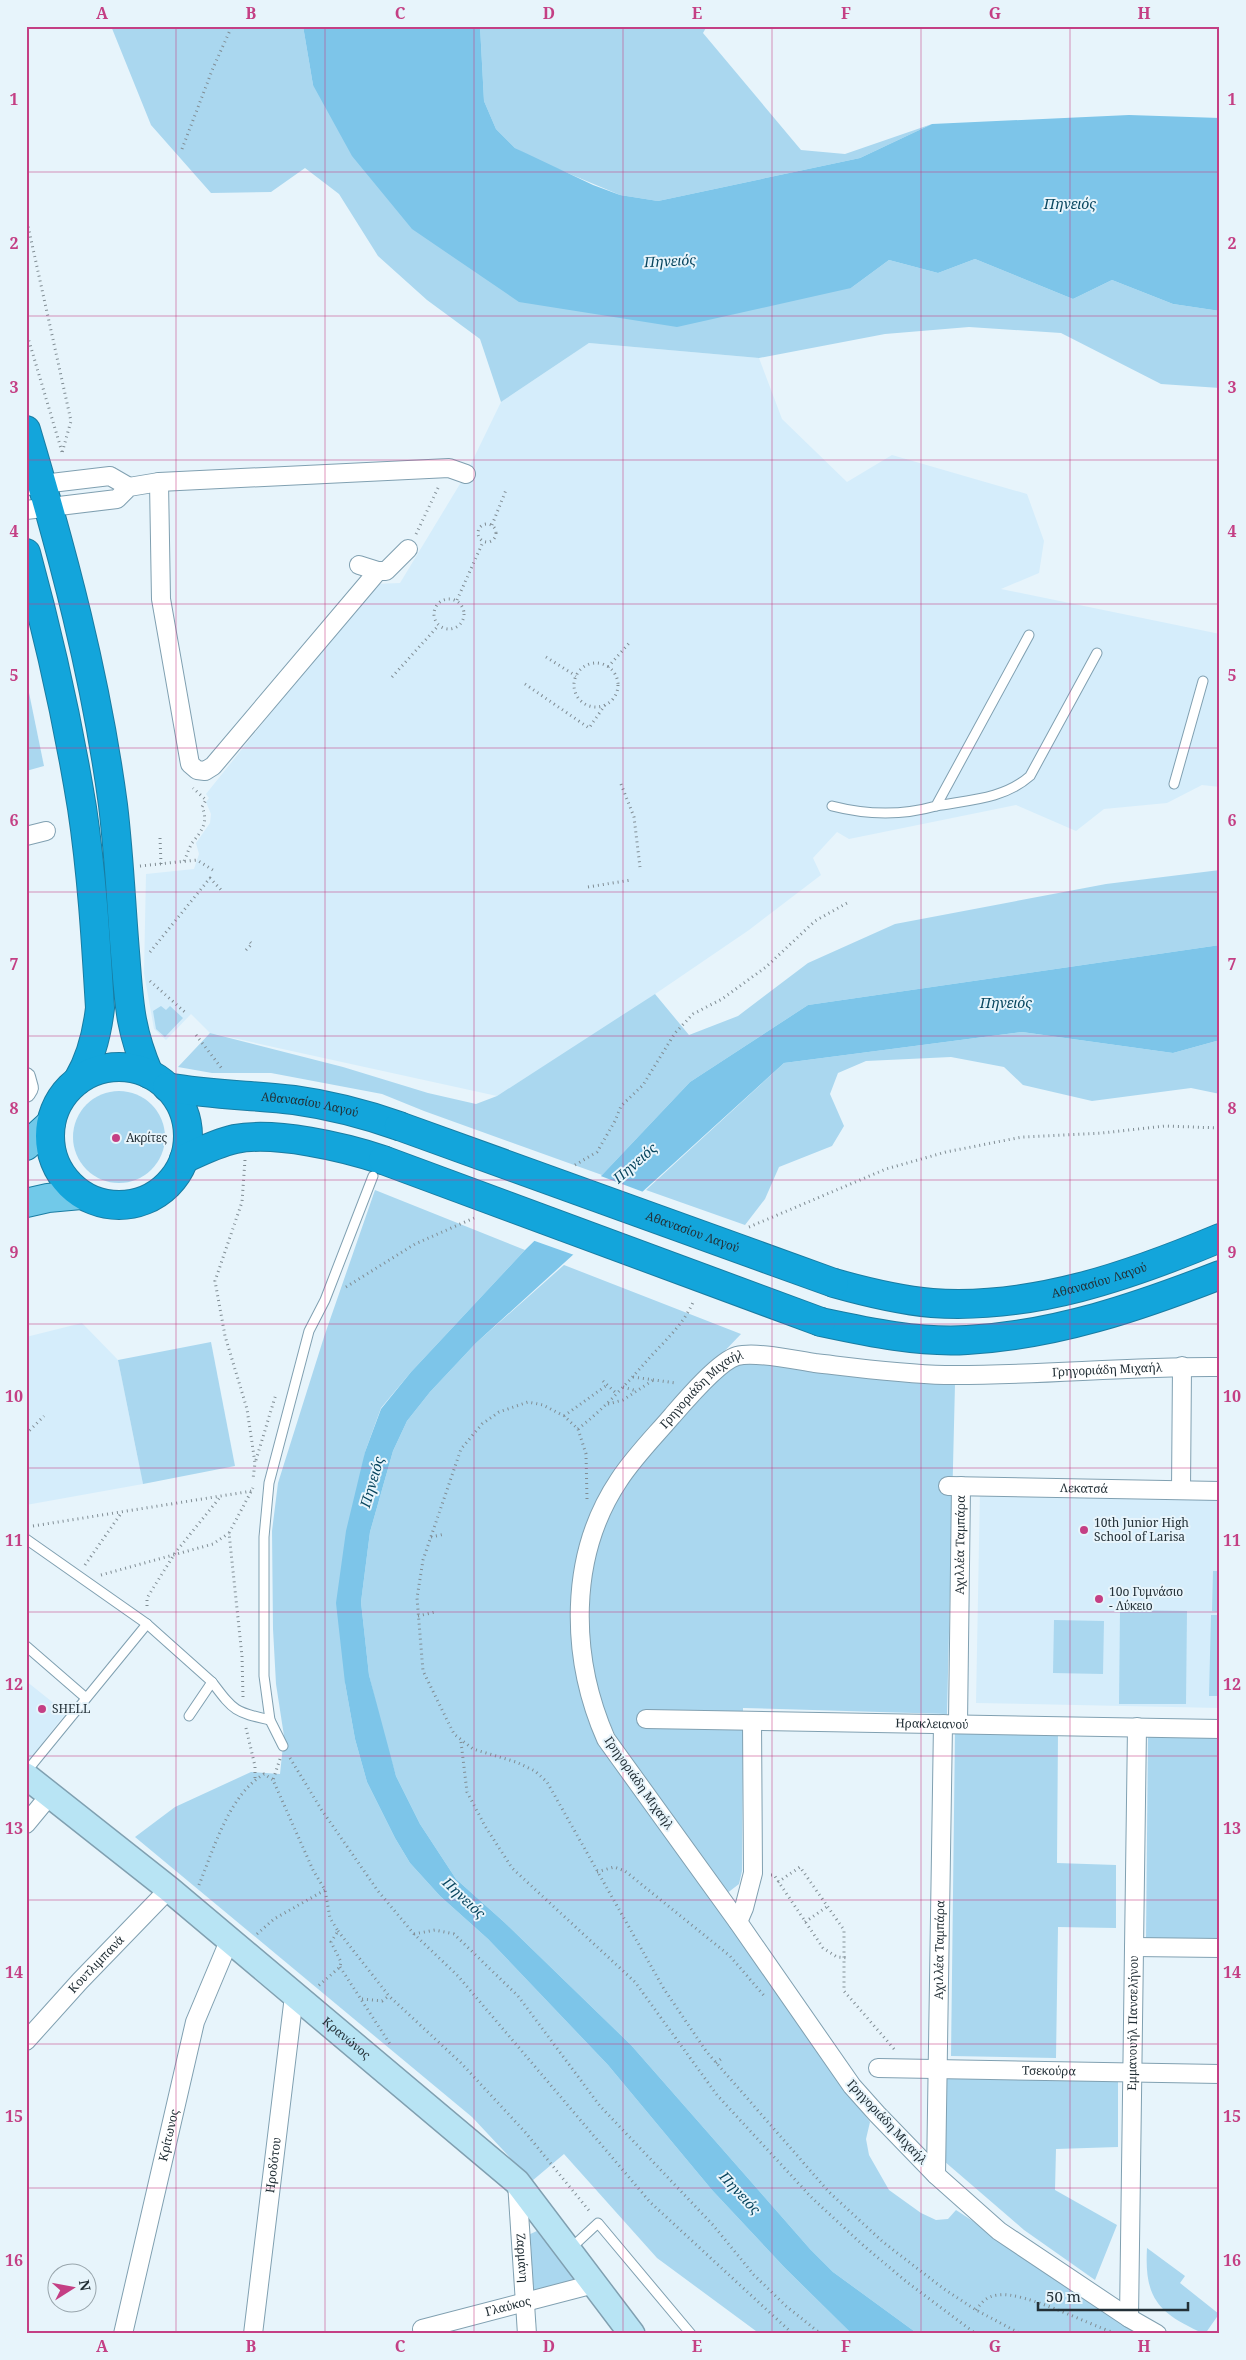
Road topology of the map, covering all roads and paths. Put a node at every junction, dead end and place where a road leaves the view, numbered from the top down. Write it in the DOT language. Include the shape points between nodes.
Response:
graph roads {
  1 [pos="232,26"];
  2 [pos="182,149"];
  3 [pos="26,217"];
  4 [pos="26,331"];
  5 [pos="26,430"];
  6 [pos="449,468"];
  7 [pos="466,474"];
  8 [pos="160,482"];
  9 [pos="129,487"];
  10 [pos="506,490"];
  11 [pos="36,497"];
  12 [pos="492,525"];
  13 [pos="483,542"];
  14 [pos="408,549"];
  15 [pos="26,552"];
  16 [pos="359,565"];
  17 [pos="378,571"];
  18 [pos="457,600"];
  19 [pos="439,625"];
  20 [pos="1029,635"];
  21 [pos="631,641"];
  22 [pos="1097,653"];
  23 [pos="546,657"];
  24 [pos="608,667"];
  25 [pos="576,676"];
  26 [pos="392,677"];
  27 [pos="1203,681"];
  28 [pos="525,684"];
  29 [pos="605,704"];
  30 [pos="188,783"];
  31 [pos="621,784"];
  32 [pos="1174,784"];
  33 [pos="832,806"];
  34 [pos="936,806"];
  35 [pos="46,831"];
  36 [pos="26,836"];
  37 [pos="160,838"];
  38 [pos="184,861"];
  39 [pos="161,864"];
  40 [pos="135,866"];
  41 [pos="640,867"];
  42 [pos="216,872"];
  43 [pos="631,880"];
  44 [pos="588,887"];
  45 [pos="223,892"];
  46 [pos="847,903"];
  47 [pos="250,942"];
  48 [pos="246,950"];
  49 [pos="150,961"];
  50 [pos="150,971"];
  51 [pos="187,1014"];
  52 [pos="196,1035"];
  53 [pos="229,1077"];
  54 [pos="78,1080"];
  55 [pos="158,1080"];
  56 [pos="51,1123"];
  57 [pos="1220,1128"];
  58 [pos="26,1146"];
  59 [pos="184,1159"];
  60 [pos="245,1159"];
  61 [pos="378,1168"];
  62 [pos="567,1170"];
  63 [pos="81,1195"];
  64 [pos="26,1203"];
  65 [pos="482,1214"];
  66 [pos="742,1231"];
  67 [pos="1220,1238"];
  68 [pos="1220,1275"];
  69 [pos="697,1293"];
  70 [pos="325,1300"];
  71 [pos="1182,1366"];
  72 [pos="1220,1367"];
  73 [pos="632,1377"];
  74 [pos="655,1379"];
  75 [pos="603,1381"];
  76 [pos="607,1385"];
  77 [pos="623,1388"];
  78 [pos="637,1391"];
  79 [pos="696,1391"];
  80 [pos="617,1394"];
  81 [pos="608,1404"];
  82 [pos="44,1416"];
  83 [pos="564,1416"];
  84 [pos="578,1429"];
  85 [pos="26,1434"];
  86 [pos="955,1486"];
  87 [pos="1181,1490"];
  88 [pos="252,1491"];
  89 [pos="1220,1491"];
  90 [pos="221,1496"];
  91 [pos="587,1502"];
  92 [pos="122,1512"];
  93 [pos="26,1527"];
  94 [pos="229,1533"];
  95 [pos="445,1534"];
  96 [pos="430,1537"];
  97 [pos="26,1539"];
  98 [pos="175,1554"];
  99 [pos="80,1578"];
  100 [pos="434,1612"];
  101 [pos="418,1616"];
  102 [pos="146,1624"];
  103 [pos="26,1646"];
  104 [pos="212,1682"];
  105 [pos="86,1698"];
  106 [pos="243,1714"];
  107 [pos="189,1716"];
  108 [pos="646,1719"];
  109 [pos="270,1720"];
  110 [pos="752,1721"];
  111 [pos="950,1724"];
  112 [pos="1137,1727"];
  113 [pos="1220,1729"];
  114 [pos="461,1741"];
  115 [pos="283,1746"];
  116 [pos="26,1772"];
  117 [pos="26,1776"];
  118 [pos="255,1779"];
  119 [pos="273,1780"];
  120 [pos="50,1795"];
  121 [pos="26,1824"];
  122 [pos="598,1872"];
  123 [pos="753,1873"];
  124 [pos="778,1882"];
  125 [pos="198,1888"];
  126 [pos="169,1890"];
  127 [pos="325,1890"];
  128 [pos="828,1906"];
  129 [pos="738,1922"];
  130 [pos="805,1922"];
  131 [pos="338,1931"];
  132 [pos="414,1934"];
  133 [pos="235,1946"];
  134 [pos="1134,1946"];
  135 [pos="1220,1948"];
  136 [pos="847,1958"];
  137 [pos="340,1967"];
  138 [pos="389,1996"];
  139 [pos="362,1999"];
  140 [pos="769,2001"];
  141 [pos="301,2002"];
  142 [pos="26,2041"];
  143 [pos="393,2049"];
  144 [pos="721,2059"];
  145 [pos="716,2063"];
  146 [pos="878,2068"];
  147 [pos="911,2068"];
  148 [pos="938,2069"];
  149 [pos="1132,2072"];
  150 [pos="1220,2074"];
  151 [pos="936,2175"];
  152 [pos="517,2182"];
  153 [pos="598,2222"];
  154 [pos="569,2251"];
  155 [pos="594,2284"];
  156 [pos="524,2304"];
  157 [pos="976,2310"];
  158 [pos="1129,2318"];
  159 [pos="422,2329"];
  160 [pos="123,2334"];
  161 [pos="252,2334"];
  162 [pos="526,2334"];
  163 [pos="632,2334"];
  164 [pos="691,2334"];
  165 [pos="793,2334"];
  166 [pos="821,2334"];
  167 [pos="976,2334"];
  168 [pos="1021,2334"];
  169 [pos="1118,2334"];
  170 [pos="1157,2334"];
  1 -- 2 [label="path"];
  3 -- 4 [label="path" via="71,421 62,453"];
  5 -- 11 [label="highway"];
  6 -- 7 [label="street"];
  6 -- 8 [label="street"];
  6 -- 14 [label="path"];
  8 -- 9 [label="street"];
  8 -- 17 [label="street" via="161,599 190,764 197,770 205,771 213,766"];
  9 -- 11 [label="street" via="117,499"];
  9 -- 11 [label="street" via="110,476"];
  10 -- 12 [label="path"];
  11 -- 55 [label="highway" via="73,595 94,689 117,842 129,1009 136,1043"];
  12 -- 13 [label="path" via="496,529 496,538 492,542"];
  12 -- 13 [label="path" via="480,527 478,536"];
  13 -- 18 [label="path"];
  14 -- 17 [label="street" via="386,571"];
  15 -- 54 [label="highway" via="61,694 86,845 100,1008 97,1032"];
  16 -- 17 [label="street"];
  18 -- 19 [label="path" via="443,599 437,604 434,618"];
  18 -- 19 [label="path" via="465,611 461,624 448,629"];
  19 -- 26 [label="path"];
  20 -- 34 [label="lane"];
  21 -- 24 [label="path"];
  22 -- 34 [label="lane" via="1030,776 1017,787 992,796"];
  23 -- 25 [label="path"];
  24 -- 25 [label="path" via="588,664"];
  24 -- 29 [label="path" via="617,679 617,686 615,694"];
  25 -- 29 [label="path" via="574,689 583,702 598,706"];
  27 -- 32 [label="lane"];
  28 -- 29 [label="path" via="589,728"];
  30 -- 38 [label="path" via="206,800 202,807 203,827"];
  31 -- 41 [label="path" via="634,817"];
  33 -- 34 [label="lane" via="872,814"];
  35 -- 36 [label="street"];
  37 -- 39 [label="path"];
  38 -- 39 [label="path"];
  38 -- 42 [label="path" via="197,860"];
  39 -- 40 [label="path"];
  43 -- 44 [label="path"];
  45 -- 49 [label="path" via="210,878 150,951"];
  46 -- 62 [label="path" via="816,921 766,967 722,999 693,1014 675,1034 643,1085 621,1106 597,1152"];
  47 -- 48 [label="path" via="252,944"];
  50 -- 51 [label="path" via="150,981"];
  52 -- 53 [label="path"];
  54 -- 55 [label="highway" via="111,1067 134,1068"];
  54 -- 56 [label="highway" via="61,1098"];
  55 -- 59 [label="highway" via="181,1105 186,1118 188,1145"];
  55 -- 67 [label="highway, Αθανασίου Λαγού, bridge" via="198,1092 317,1103 351,1111 834,1283 879,1296 932,1303 993,1302 1055,1294 1112,1279"];
  56 -- 58 [label="main road"];
  56 -- 63 [label="highway" via="50,1148 54,1162 70,1186"];
  57 -- 66 [label="path" via="1165,1126 1022,1137 946,1152 886,1169"];
  59 -- 61 [label="highway" via="226,1142 261,1138 329,1146"];
  59 -- 63 [label="highway" via="168,1186 141,1202 109,1205"];
  60 -- 88 [label="path" via="242,1202 215,1282 225,1336 247,1409 255,1463"];
  61 -- 68 [label="highway, bridge" via="821,1322 911,1337 966,1340 1059,1328 1121,1312"];
  61 -- 70 [label="lane"];
  63 -- 64 [label="main road"];
  65 -- 70 [label="path" via="415,1244"];
  69 -- 73 [label="path" via="687,1316"];
  70 -- 109 [label="lane" via="309,1331 268,1490 263,1628 264,1676"];
  71 -- 72 [label="street, Γρηγοριάδη Μιχαήλ"];
  71 -- 79 [label="street, Γρηγοριάδη Μιχαήλ" via="944,1375 739,1356 725,1361"];
  71 -- 87 [label="street"];
  73 -- 74 [label="path"];
  73 -- 77 [label="path"];
  74 -- 78 [label="path"];
  74 -- 79 [label="path"];
  75 -- 76 [label="path"];
  76 -- 80 [label="path"];
  76 -- 83 [label="path"];
  77 -- 78 [label="path"];
  77 -- 80 [label="path"];
  78 -- 81 [label="path"];
  79 -- 129 [label="street, Γρηγοριάδη Μιχαήλ" via="630,1464 600,1513 582,1576 582,1655 594,1709 606,1739"];
  80 -- 81 [label="path"];
  81 -- 84 [label="path"];
  82 -- 85 [label="path"];
  83 -- 84 [label="path"];
  83 -- 96 [label="path" via="543,1405 528,1402 499,1412 482,1424 461,1449"];
  84 -- 91 [label="path" via="586,1454"];
  86 -- 87 [label="street, Λεκατσά"];
  86 -- 111 [label="street, Αχιλλέα Ταμπάρα"];
  87 -- 89 [label="street, Λεκατσά"];
  88 -- 90 [label="path"];
  88 -- 94 [label="path"];
  90 -- 92 [label="path"];
  90 -- 98 [label="path"];
  92 -- 93 [label="path"];
  92 -- 99 [label="path"];
  94 -- 98 [label="path" via="213,1544"];
  94 -- 106 [label="path" via="242,1656"];
  95 -- 96 [label="path"];
  96 -- 101 [label="path" via="417,1598"];
  97 -- 99 [label="lane"];
  98 -- 99 [label="path"];
  98 -- 102 [label="path" via="147,1598"];
  99 -- 102 [label="lane"];
  100 -- 101 [label="path"];
  101 -- 114 [label="path" via="422,1671 444,1716"];
  102 -- 104 [label="lane"];
  102 -- 105 [label="lane"];
  103 -- 105 [label="lane"];
  104 -- 106 [label="lane" via="231,1707"];
  104 -- 107 [label="lane"];
  105 -- 116 [label="lane"];
  106 -- 109 [label="lane"];
  106 -- 118 [label="path" via="256,1766"];
  108 -- 110 [label="street, Ηρακλειανού"];
  109 -- 115 [label="lane"];
  110 -- 111 [label="street, Ηρακλειανού"];
  110 -- 123 [label="street"];
  111 -- 112 [label="street, Ηρακλειανού"];
  111 -- 148 [label="street, Αχιλλέα Ταμπάρα"];
  112 -- 113 [label="street, Ηρακλειανού"];
  112 -- 134 [label="street, Εμμανουήλ Πανσελήνου"];
  114 -- 122 [label="path" via="473,1749 529,1768 547,1782"];
  114 -- 167 [label="path" via="467,1792 512,1868 635,1982 717,2095 812,2198 908,2283"];
  115 -- 119 [label="path"];
  115 -- 132 [label="path" via="378,1891"];
  117 -- 120 [label="street, Κρανώνος"];
  118 -- 119 [label="path" via="264,1774"];
  118 -- 125 [label="path" via="222,1827"];
  119 -- 127 [label="path"];
  120 -- 121 [label="street"];
  120 -- 126 [label="street, Κρανώνος"];
  122 -- 140 [label="path" via="614,1867 625,1871 730,1956"];
  122 -- 145 [label="path" via="664,1988"];
  123 -- 124 [label="path" via="774,1875"];
  123 -- 129 [label="street"];
  124 -- 128 [label="path" via="800,1867"];
  124 -- 130 [label="path"];
  126 -- 133 [label="street, Κρανώνος"];
  126 -- 142 [label="street, Κουτλιμπανά"];
  127 -- 131 [label="path" via="330,1918"];
  127 -- 133 [label="path"];
  128 -- 130 [label="path"];
  128 -- 136 [label="path" via="844,1930"];
  129 -- 151 [label="street, Γρηγοριάδη Μιχαήλ" via="852,2086"];
  130 -- 136 [label="path" via="823,1948 830,1954"];
  131 -- 137 [label="path" via="331,1942"];
  131 -- 138 [label="path"];
  132 -- 165 [label="path" via="458,1976 650,2202"];
  132 -- 166 [label="path" via="435,1930 454,1934 518,1996 600,2106 713,2225 754,2275"];
  133 -- 141 [label="street, Κρανώνος"];
  133 -- 160 [label="street, Κρίτωνος" via="213,1973 195,2022"];
  134 -- 135 [label="street"];
  134 -- 149 [label="street, Εμμανουήλ Πανσελήνου"];
  136 -- 147 [label="path" via="844,1991"];
  137 -- 139 [label="path"];
  137 -- 141 [label="path"];
  138 -- 139 [label="path" via="382,2001"];
  138 -- 153 [label="path" via="467,2070 525,2132"];
  139 -- 143 [label="path"];
  141 -- 152 [label="street, Κρανώνος"];
  141 -- 161 [label="street, Ηροδότου"];
  144 -- 145 [label="path"];
  145 -- 157 [label="path" via="829,2192 883,2242"];
  146 -- 147 [label="street, Τσεκούρα"];
  147 -- 148 [label="street, Τσεκούρα"];
  148 -- 149 [label="street, Τσεκούρα"];
  148 -- 151 [label="street, Αχιλλέα Ταμπάρα"];
  149 -- 150 [label="street, Τσεκούρα"];
  149 -- 158 [label="street, Εμμανουήλ Πανσελήνου"];
  151 -- 158 [label="street, Γρηγοριάδη Μιχαήλ" via="999,2231"];
  152 -- 154 [label="street, Κρανώνος"];
  152 -- 156 [label="street, Ζαρμάνη"];
  153 -- 154 [label="lane"];
  153 -- 164 [label="lane"];
  154 -- 155 [label="street, Κρανώνος"];
  155 -- 156 [label="street, Γλαύκος"];
  155 -- 163 [label="street, Κρανώνος"];
  156 -- 159 [label="street, Γλαύκος"];
  156 -- 162 [label="street, Ζαρμάνη"];
  157 -- 168 [label="path"];
  157 -- 169 [label="path" via="991,2296 1013,2295"];
  158 -- 170 [label="street, Γρηγοριάδη Μιχαήλ"];
}
